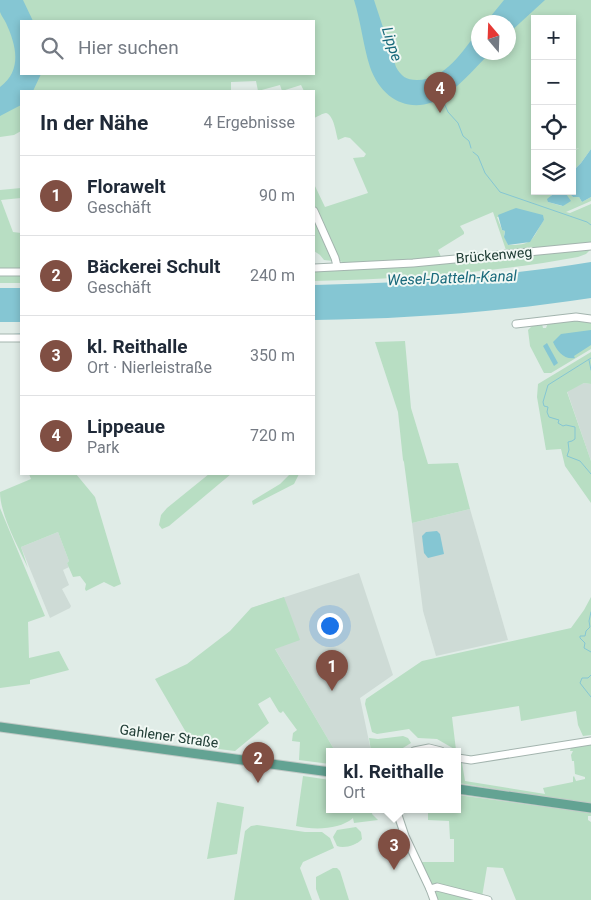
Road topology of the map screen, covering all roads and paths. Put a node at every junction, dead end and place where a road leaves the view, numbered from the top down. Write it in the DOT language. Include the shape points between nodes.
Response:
graph roads {
  1 [pos="315,214"];
  2 [pos="591,246"];
  3 [pos="337,266"];
  4 [pos="315,268"];
  5 [pos="0,272"];
  6 [pos="20,272"];
  7 [pos="591,319"];
  8 [pos="516,324"];
  9 [pos="0,338"];
  10 [pos="20,338"];
  11 [pos="2,727"];
  12 [pos="591,741"];
  13 [pos="461,758"];
  14 [pos="326,771"];
  15 [pos="461,789"];
  16 [pos="591,808"];
  17 [pos="397,813"];
  18 [pos="430,889"];
  19 [pos="434,900"];
  20 [pos="488,900"];
  1 -- 3 [label="street"];
  2 -- 3 [label="street, Brückenweg"];
  3 -- 4 [label="street, Brückenweg"];
  5 -- 6 [label="street"];
  7 -- 8 [label="street" via="576,317"];
  9 -- 10 [label="street"];
  11 -- 14 [label="main road, Gahlener Straße"];
  12 -- 13 [label="street" via="471,760"];
  15 -- 16 [label="main road"];
  17 -- 18 [label="street" via="404,836"];
  18 -- 19 [label="street"];
  18 -- 20 [label="street" via="437,887"];
}
